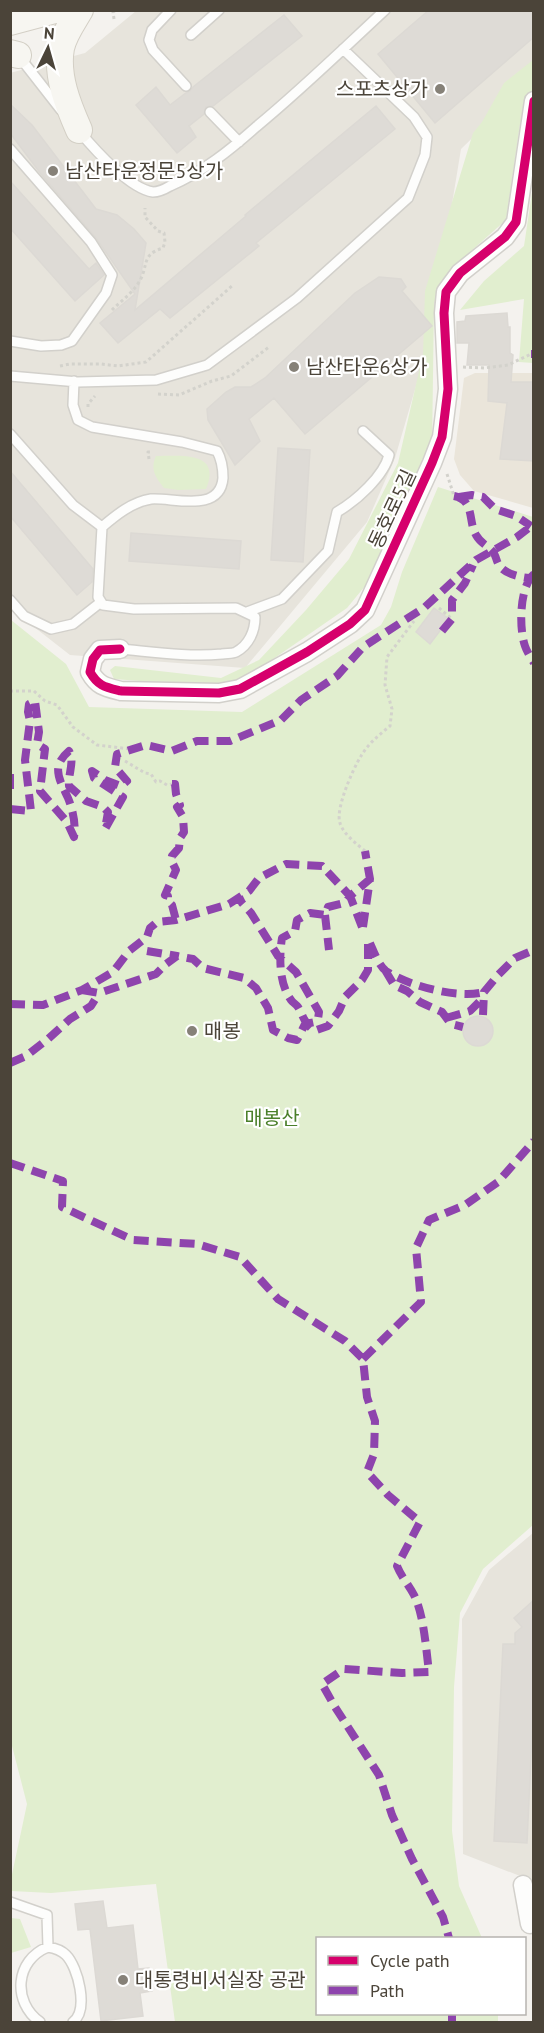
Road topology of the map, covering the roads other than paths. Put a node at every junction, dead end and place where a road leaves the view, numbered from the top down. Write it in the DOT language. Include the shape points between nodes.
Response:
graph roads {
  1 [pos="55,10"];
  2 [pos="80,10"];
  3 [pos="171,10"];
  4 [pos="219,10"];
  5 [pos="385,10"];
  6 [pos="10,22"];
  7 [pos="191,36"];
  8 [pos="343,49"];
  9 [pos="13,51"];
  10 [pos="186,87"];
  11 [pos="534,101"];
  12 [pos="210,112"];
  13 [pos="79,130"];
  14 [pos="238,142"];
  15 [pos="10,149"];
  16 [pos="10,341"];
  17 [pos="10,376"];
  18 [pos="74,381"];
  19 [pos="363,431"];
  20 [pos="10,434"];
  21 [pos="102,527"];
  22 [pos="10,600"];
  23 [pos="101,602"];
  24 [pos="247,612"];
  25 [pos="120,649"];
  26 [pos="528,1889"];
  27 [pos="10,1902"];
  28 [pos="530,1924"];
  29 [pos="48,1947"];
  30 [pos="40,2022"];
  31 [pos="73,2022"];
  1 -- 6 [label="main road"];
  2 -- 13 [label="main road" via="68,29 61,52 68,104"];
  3 -- 10 [label="lane" via="152,30 149,40 153,50"];
  4 -- 7 [label="lane"];
  5 -- 8 [label="lane"];
  8 -- 14 [label="lane"];
  8 -- 18 [label="lane" via="414,117 427,136 425,155 408,198 297,298 207,365 156,381"];
  9 -- 13 [label="lane"];
  11 -- 25 [label="street, 동호로5길" via="516,222 505,237 460,273 446,292 448,389 442,437 365,610 307,652 240,689 219,693 121,691 95,681 90,672 100,650"];
  12 -- 14 [label="lane"];
  13 -- 14 [label="lane" via="132,182 154,192 185,180"];
  15 -- 16 [label="lane" via="91,242 112,275 106,293 72,341 41,346"];
  17 -- 18 [label="lane"];
  18 -- 21 [label="lane" via="73,405 78,420 92,427 217,451 223,469 217,492 202,502 151,499 136,503"];
  19 -- 24 [label="lane" via="389,455 386,466 351,504 338,512 328,551 282,599"];
  20 -- 21 [label="lane" via="72,505"];
  21 -- 23 [label="lane" via="98,597"];
  22 -- 23 [label="lane" via="24,616 51,629 74,624"];
  23 -- 24 [label="lane" via="134,609 236,608"];
  24 -- 25 [label="lane" via="255,617 255,627 245,645 234,653 207,656"];
  26 -- 28 [label="street"];
  27 -- 29 [label="lane" via="47,1915"];
  29 -- 30 [label="lane" via="31,1956 25,1966 21,1991 29,2013"];
  29 -- 31 [label="lane" via="66,1955 77,1975 80,2010"];
}
